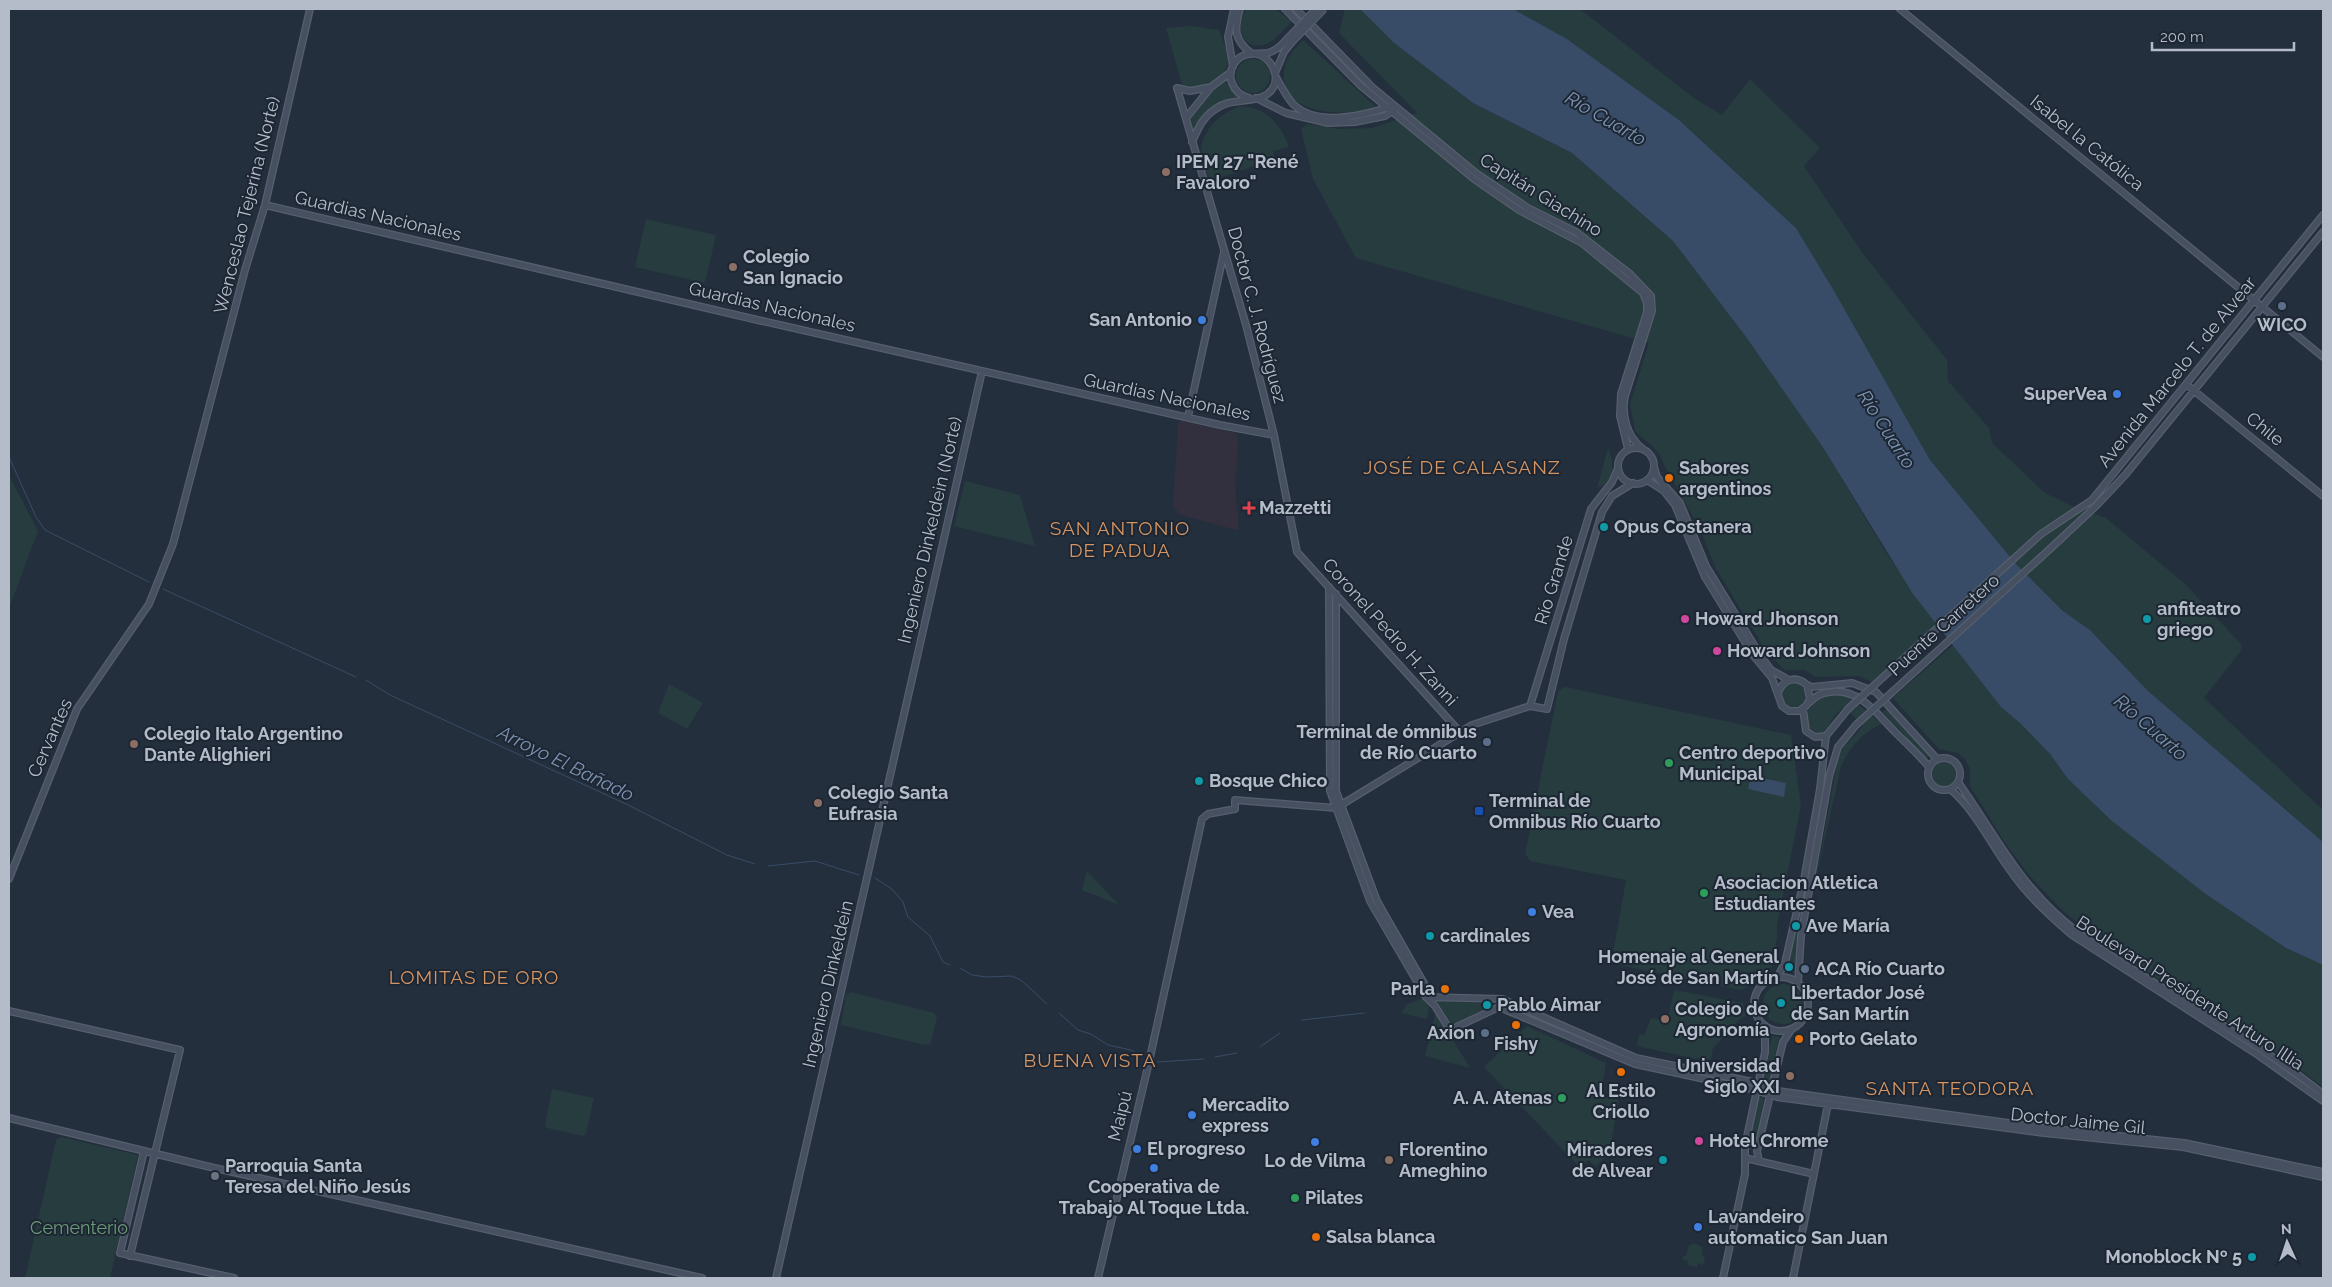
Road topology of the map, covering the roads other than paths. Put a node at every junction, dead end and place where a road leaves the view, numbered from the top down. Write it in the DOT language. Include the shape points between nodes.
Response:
graph roads {
  1 [pos="310,9"];
  2 [pos="1234,9"];
  3 [pos="1240,9"];
  4 [pos="1283,9"];
  5 [pos="1296,9"];
  6 [pos="1316,9"];
  7 [pos="1324,9"];
  8 [pos="1900,9"];
  9 [pos="1289,41"];
  10 [pos="1254,53"];
  11 [pos="1232,69"];
  12 [pos="1276,74"];
  13 [pos="1211,87"];
  14 [pos="1253,98"];
  15 [pos="1393,108"];
  16 [pos="1186,118"];
  17 [pos="1192,142"];
  18 [pos="264,205"];
  19 [pos="2323,215"];
  20 [pos="2323,232"];
  21 [pos="1225,250"];
  22 [pos="2255,300"];
  23 [pos="2263,306"];
  24 [pos="2323,357"];
  25 [pos="982,371"];
  26 [pos="2187,385"];
  27 [pos="2195,392"];
  28 [pos="1188,417"];
  29 [pos="1274,435"];
  30 [pos="1628,449"];
  31 [pos="1643,449"];
  32 [pos="1654,467"];
  33 [pos="1618,468"];
  34 [pos="1647,480"];
  35 [pos="1633,483"];
  36 [pos="2323,496"];
  37 [pos="2051,548"];
  38 [pos="1297,552"];
  39 [pos="1330,587"];
  40 [pos="153,593"];
  41 [pos="1336,594"];
  42 [pos="1789,680"];
  43 [pos="1807,685"];
  44 [pos="1778,693"];
  45 [pos="908,697"];
  46 [pos="1809,703"];
  47 [pos="1530,706"];
  48 [pos="1803,709"];
  49 [pos="1460,732"];
  50 [pos="1826,736"];
  51 [pos="1937,759"];
  52 [pos="1929,767"];
  53 [pos="1958,782"];
  54 [pos="1950,790"];
  55 [pos="1338,807"];
  56 [pos="9,879"];
  57 [pos="1778,976"];
  58 [pos="1798,982"];
  59 [pos="1429,997"];
  60 [pos="9,1011"];
  61 [pos="1761,1022"];
  62 [pos="1791,1030"];
  63 [pos="1758,1083"];
  64 [pos="1772,1088"];
  65 [pos="1756,1090"];
  66 [pos="2323,1094"];
  67 [pos="1770,1095"];
  68 [pos="2323,1101"];
  69 [pos="1828,1104"];
  70 [pos="9,1118"];
  71 [pos="144,1151"];
  72 [pos="155,1153"];
  73 [pos="1745,1158"];
  74 [pos="1759,1161"];
  75 [pos="2323,1172"];
  76 [pos="1814,1174"];
  77 [pos="2323,1177"];
  78 [pos="130,1256"];
  79 [pos="234,1278"];
  80 [pos="702,1278"];
  81 [pos="776,1278"];
  82 [pos="1098,1278"];
  83 [pos="1723,1278"];
  84 [pos="1794,1278"];
  1 -- 18 [label="main road, Wenceslao Tejerina (Norte)"];
  2 -- 11 [label="main road" via="1228,37"];
  3 -- 10 [label="main road" via="1237,38"];
  4 -- 15 [label="main road, Capitán Giachino" via="1361,86"];
  5 -- 15 [label="main road, Capitán Giachino"];
  6 -- 9 [label="main road, bridge"];
  7 -- 9 [label="main road, bridge"];
  8 -- 22 [label="main road, Isabel la Católica"];
  9 -- 10 [label="main road" via="1269,53"];
  9 -- 12 [label="main road"];
  10 -- 11 [label="main road" via="1240,57"];
  10 -- 12 [label="main road" via="1271,61"];
  11 -- 13 [label="main road"];
  11 -- 14 [label="main road" via="1233,86 1244,96"];
  12 -- 14 [label="main road" via="1272,89"];
  12 -- 15 [label="main road" via="1292,102 1308,113 1340,118"];
  13 -- 16 [label="main road"];
  13 -- 16 [label="main road, Doctor C. J. Rodríguez" via="1190,91 1177,88"];
  14 -- 15 [label="main road" via="1286,113 1328,123 1385,116"];
  14 -- 17 [label="main road" via="1226,103 1215,109 1201,122"];
  15 -- 30 [label="main road, Capitán Giachino" via="1408,125 1499,197 1582,243 1635,285 1646,299 1645,321 1621,394 1620,416"];
  15 -- 31 [label="main road, Capitán Giachino" via="1476,173 1528,208 1576,232 1648,291 1652,311 1624,402 1631,438"];
  16 -- 17 [label="main road, Doctor C. J. Rodríguez"];
  17 -- 21 [label="main road, Doctor C. J. Rodríguez"];
  18 -- 25 [label="main road, Guardias Nacionales"];
  18 -- 40 [label="main road, Wenceslao Tejerina (Norte)" via="173,544"];
  19 -- 22 [label="main road, Avenida Marcelo T. de Alvear"];
  20 -- 23 [label="main road, Avenida Marcelo T. de Alvear"];
  21 -- 28 [label="main road"];
  21 -- 29 [label="main road, Doctor C. J. Rodríguez"];
  22 -- 23 [label="main road, Isabel la Católica"];
  22 -- 26 [label="main road, Avenida Marcelo T. de Alvear"];
  23 -- 24 [label="main road, Isabel la Católica"];
  23 -- 27 [label="main road, Avenida Marcelo T. de Alvear"];
  25 -- 28 [label="main road, Guardias Nacionales"];
  25 -- 45 [label="main road, Ingeniero Dinkeldein (Norte)"];
  26 -- 27 [label="main road, Chile"];
  26 -- 50 [label="main road, Avenida Marcelo T. de Alvear, bridge" via="2092,500 2041,534 1848,709"];
  27 -- 36 [label="main road, Chile"];
  27 -- 37 [label="main road, Avenida Marcelo T. de Alvear" via="2097,505"];
  28 -- 29 [label="main road, Guardias Nacionales"];
  29 -- 38 [label="main road, Doctor C. J. Rodríguez"];
  30 -- 31 [label="main road"];
  30 -- 33 [label="main road" via="1619,458"];
  31 -- 32 [label="main road" via="1651,455"];
  32 -- 34 [label="main road"];
  32 -- 42 [label="main road" via="1656,477 1680,503 1706,566 1755,647 1771,670"];
  33 -- 35 [label="main road" via="1623,478"];
  33 -- 47 [label="main road, Río Grande" via="1612,482 1591,509"];
  34 -- 35 [label="main road"];
  34 -- 44 [label="main road" via="1664,491 1675,505 1705,577 1753,655 1772,678"];
  35 -- 47 [label="main road, Río Grande" via="1612,496 1602,512 1547,709"];
  37 -- 58 [label="main road, Puente Carretero, bridge" via="1856,725 1838,747 1829,777 1801,936"];
  38 -- 39 [label="main road, Coronel Pedro H. Zanni"];
  39 -- 41 [label="main road, Coronel Pedro H. Zanni"];
  39 -- 55 [label="main road" via="1329,783"];
  40 -- 56 [label="main road, Cervantes" via="76,709"];
  41 -- 49 [label="main road, Coronel Pedro H. Zanni"];
  41 -- 55 [label="main road" via="1335,783"];
  42 -- 43 [label="main road" via="1799,680"];
  42 -- 44 [label="main road"];
  43 -- 46 [label="main road" via="1811,694"];
  43 -- 51 [label="main road" via="1852,683 1876,692"];
  44 -- 48 [label="main road" via="1779,702 1785,709 1794,712"];
  45 -- 81 [label="main road, Ingeniero Dinkeldein"];
  46 -- 48 [label="main road"];
  46 -- 52 [label="main road" via="1819,694 1840,690 1856,696 1868,704"];
  47 -- 49 [label="main road"];
  48 -- 50 [label="main road" via="1806,731 1815,737"];
  49 -- 55 [label="main road"];
  50 -- 57 [label="main road" via="1804,880 1785,963"];
  51 -- 52 [label="main road"];
  51 -- 53 [label="main road" via="1947,758 1956,764 1960,773"];
  52 -- 54 [label="main road" via="1927,776 1931,785 1939,790"];
  53 -- 54 [label="main road"];
  53 -- 66 [label="main road, Boulevard Presidente Arturo Illia" via="2016,869 2063,920 2101,950 2261,1050"];
  54 -- 68 [label="main road, Boulevard Presidente Arturo Illia" via="1973,813 2022,886 2066,930 2278,1068"];
  55 -- 59 [label="main road" via="1370,901"];
  55 -- 82 [label="main road, Maipú" via="1235,800 1236,809 1208,814 1202,819"];
  57 -- 58 [label="main road"];
  57 -- 61 [label="main road" via="1763,983 1754,997 1756,1015"];
  58 -- 62 [label="main road" via="1806,993 1808,1010 1799,1025"];
  59 -- 63 [label="main road, Doctor Jaime Gil" via="1502,999 1636,1058"];
  59 -- 65 [label="main road, Doctor Jaime Gil" via="1450,1030 1499,1007 1635,1064"];
  60 -- 72 [label="main road" via="180,1050"];
  61 -- 62 [label="main road" via="1774,1030"];
  61 -- 63 [label="main road" via="1765,1033 1765,1052"];
  62 -- 64 [label="main road" via="1783,1042"];
  63 -- 64 [label="main road, Doctor Jaime Gil"];
  63 -- 65 [label="main road"];
  64 -- 67 [label="main road"];
  64 -- 75 [label="main road, Doctor Jaime Gil" via="2045,1128 2184,1142"];
  65 -- 67 [label="main road, Doctor Jaime Gil"];
  65 -- 73 [label="main road" via="1744,1146"];
  67 -- 69 [label="main road, Doctor Jaime Gil"];
  67 -- 74 [label="main road" via="1757,1151"];
  69 -- 76 [label="main road"];
  69 -- 77 [label="main road, Doctor Jaime Gil" via="2044,1133 2183,1147"];
  70 -- 71 [label="main road"];
  71 -- 72 [label="main road"];
  71 -- 78 [label="main road" via="120,1253"];
  72 -- 78 [label="main road"];
  72 -- 80 [label="main road"];
  73 -- 74 [label="main road"];
  73 -- 83 [label="main road"];
  74 -- 76 [label="main road"];
  76 -- 84 [label="main road"];
  78 -- 79 [label="main road"];
}
